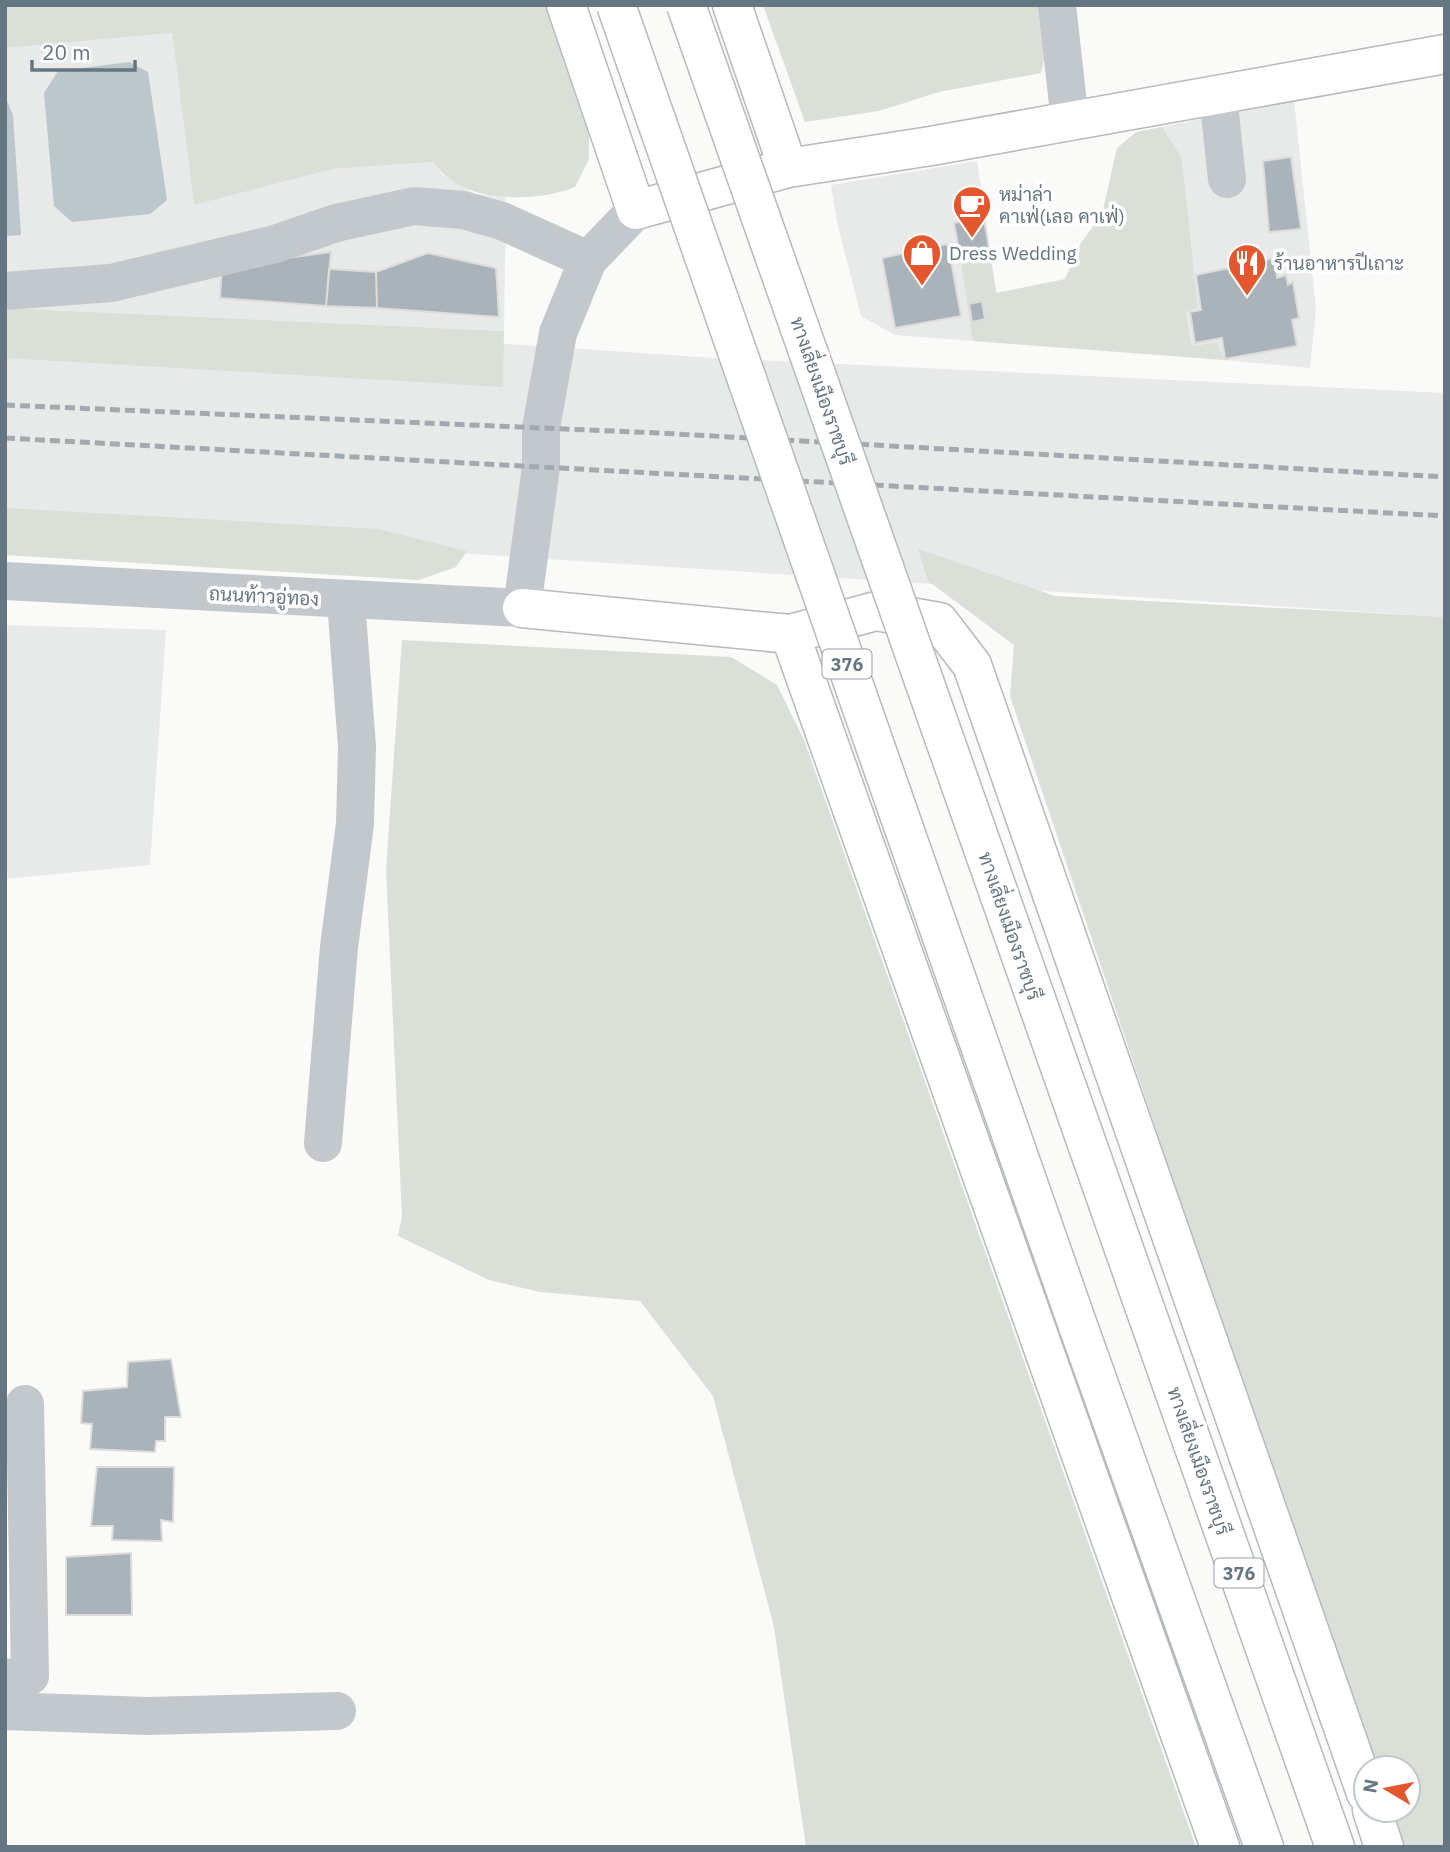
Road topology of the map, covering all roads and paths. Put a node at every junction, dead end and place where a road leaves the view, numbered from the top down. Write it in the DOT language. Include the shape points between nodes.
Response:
graph roads {
  1 [pos="566,5"];
  2 [pos="616,5"];
  3 [pos="686,5"];
  4 [pos="732,5"];
  5 [pos="1057,5"];
  6 [pos="1445,54"];
  7 [pos="1218,95"];
  8 [pos="1070,122"];
  9 [pos="788,168"];
  10 [pos="1227,179"];
  11 [pos="636,210"];
  12 [pos="588,260"];
  13 [pos="5,291"];
  14 [pos="5,581"];
  15 [pos="346,601"];
  16 [pos="522,608"];
  17 [pos="790,634"];
  18 [pos="323,1143"];
  19 [pos="24,1404"];
  20 [pos="5,1678"];
  21 [pos="5,1711"];
  22 [pos="338,1711"];
  23 [pos="1352,1754"];
  24 [pos="1377,1824"];
  25 [pos="1220,1847"];
  26 [pos="1264,1847"];
  27 [pos="1335,1847"];
  28 [pos="1384,1847"];
  1 -- 11 [label="main road"];
  2 -- 26 [label="main road, 376, bridge"];
  3 -- 27 [label="main road, ทางเลี่ยงเมืองราชบุรี / 376, bridge"];
  4 -- 9 [label="main road"];
  5 -- 8 [label="street"];
  6 -- 7 [label="main road"];
  7 -- 8 [label="main road"];
  7 -- 10 [label="street"];
  8 -- 9 [label="main road"];
  9 -- 11 [label="main road"];
  11 -- 12 [label="street"];
  12 -- 13 [label="street" via="502,221 463,210 414,206 111,283"];
  12 -- 16 [label="street" via="558,333 541,428 541,467"];
  14 -- 15 [label="street, ถนนท้าวอู่ทอง"];
  15 -- 16 [label="street, ถนนท้าวอู่ทอง"];
  15 -- 18 [label="street" via="357,747 355,824"];
  16 -- 17 [label="main road"];
  17 -- 23 [label="main road" via="876,611 889,613 939,622 972,665"];
  17 -- 25 [label="main road"];
  19 -- 20 [label="street" via="30,1676"];
  21 -- 22 [label="street" via="147,1716"];
  24 -- 28 [label="main road"];
}
